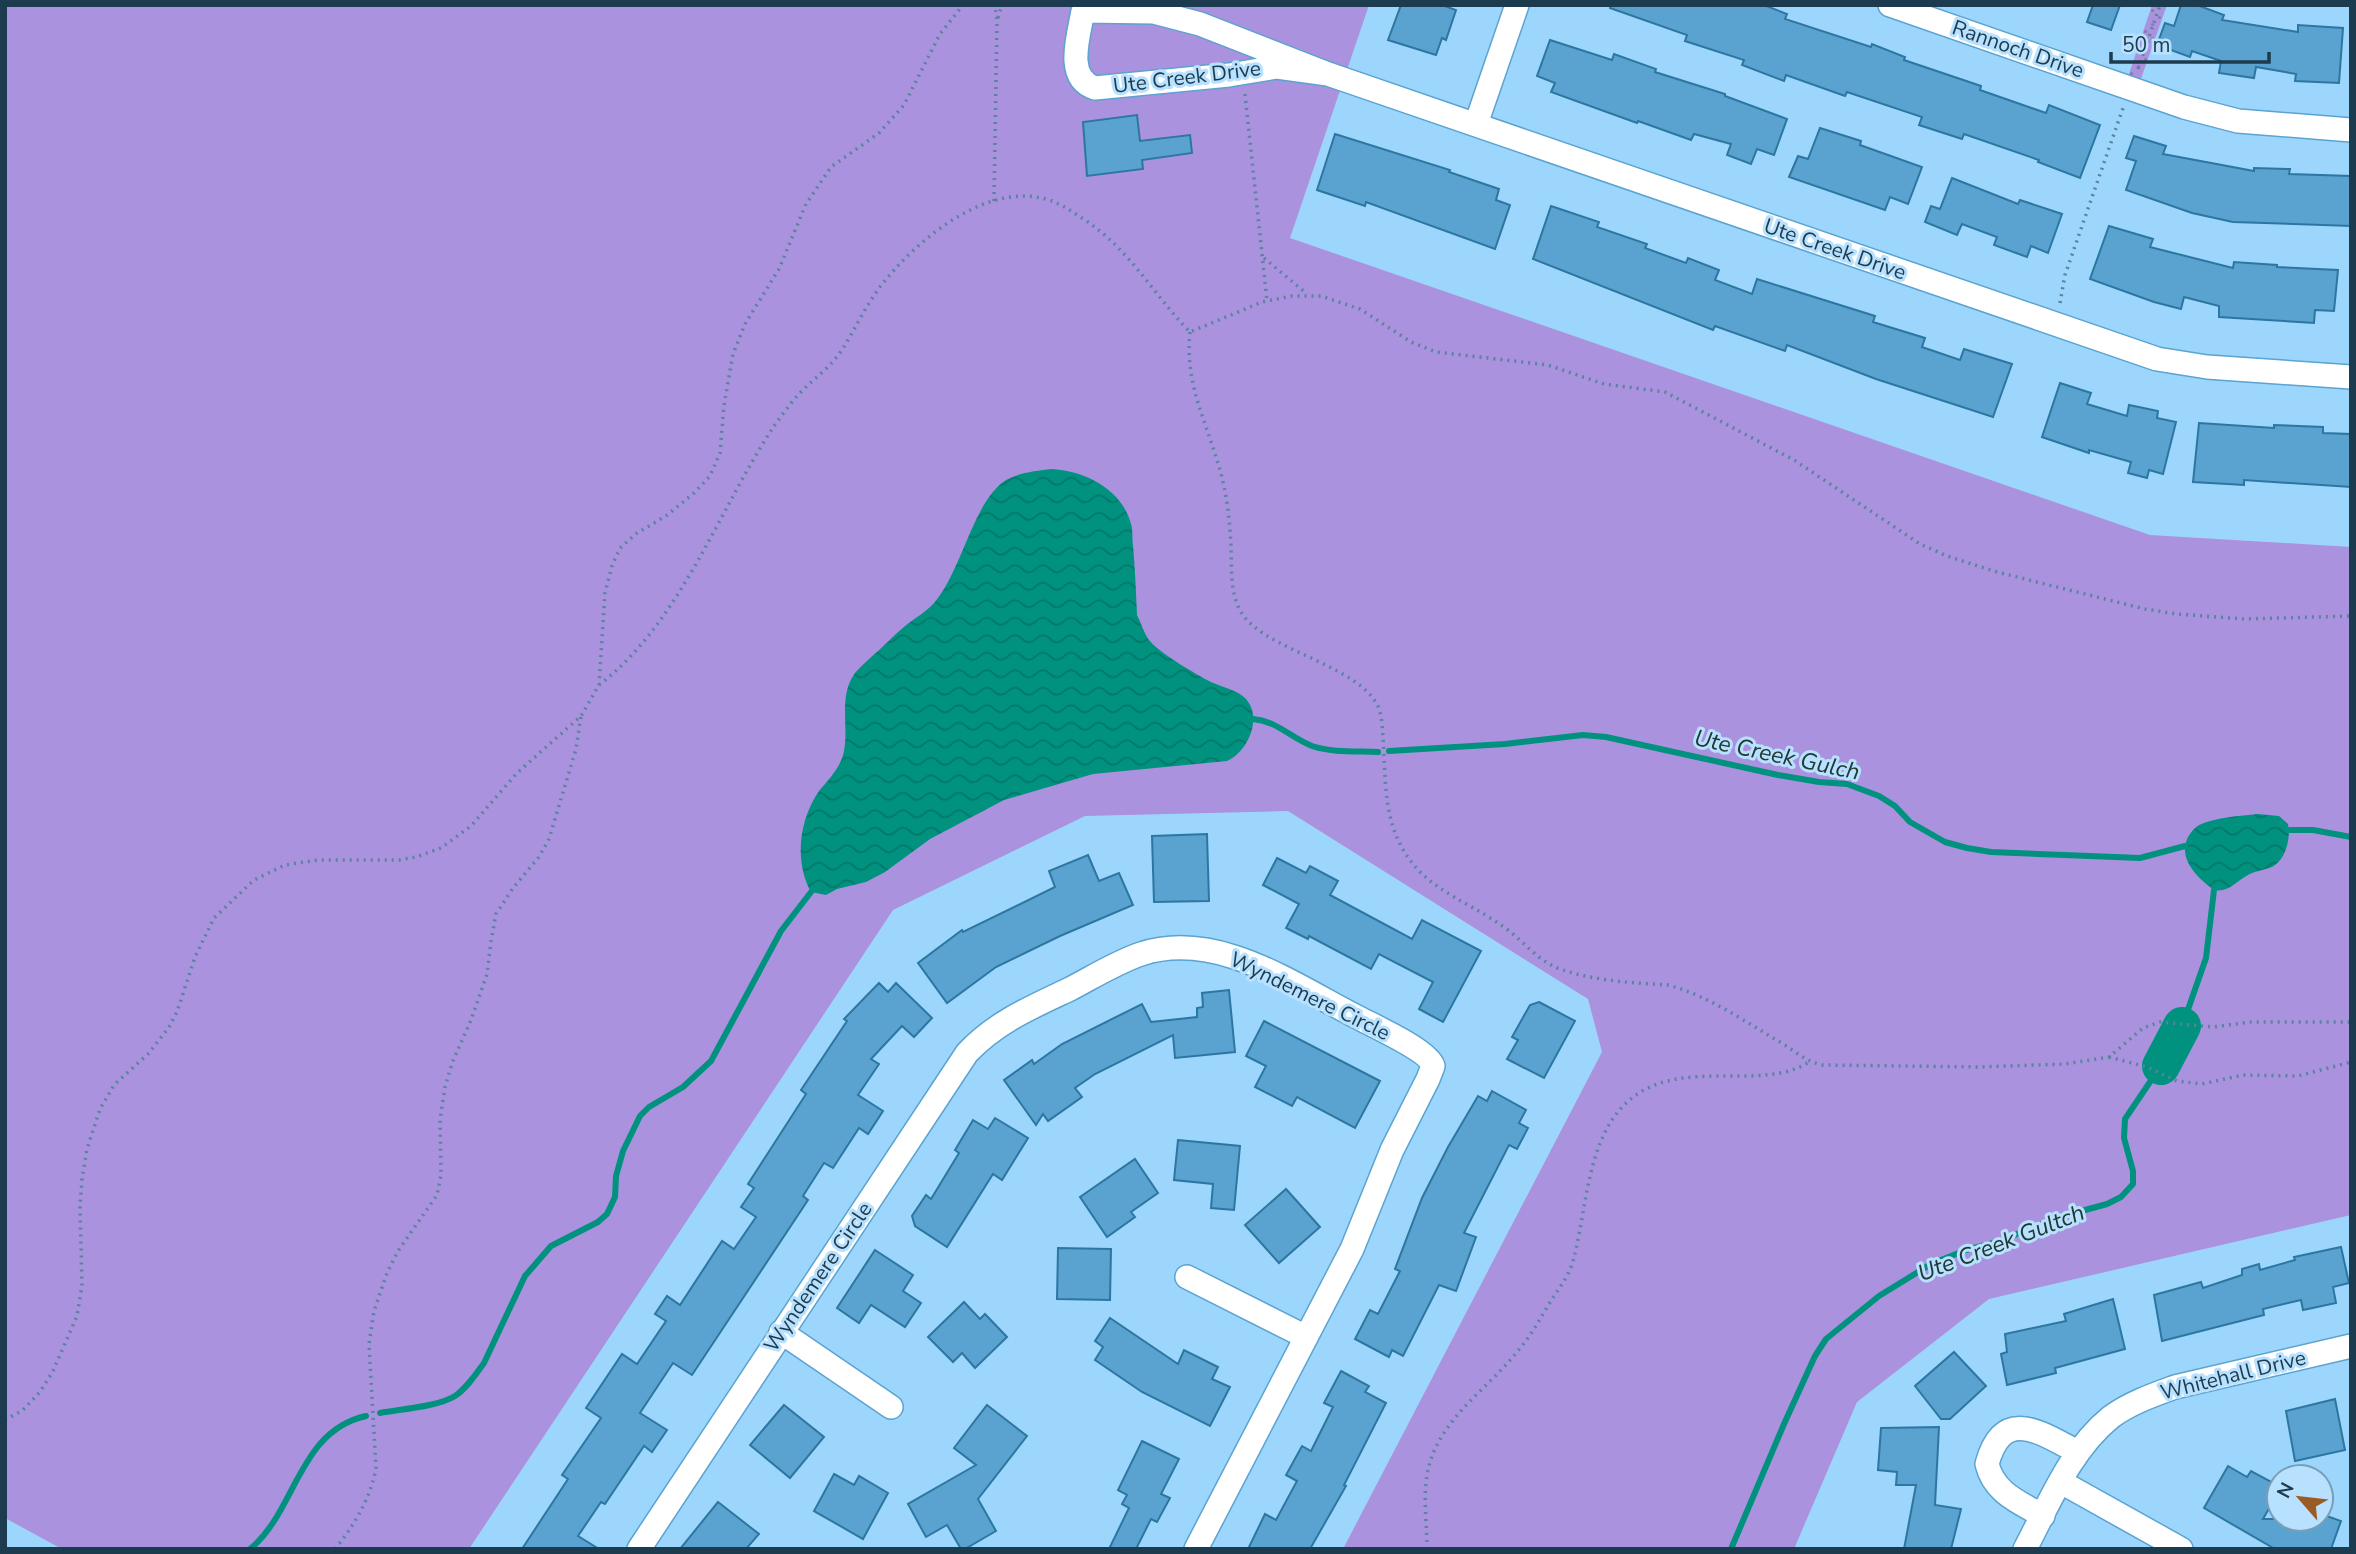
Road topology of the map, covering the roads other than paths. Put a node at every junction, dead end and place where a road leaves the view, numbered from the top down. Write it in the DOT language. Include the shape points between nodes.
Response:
graph roads {
  1 [pos="1517,5"];
  2 [pos="1890,5"];
  3 [pos="1328,74"];
  4 [pos="1476,124"];
  5 [pos="2351,130"];
  6 [pos="2351,377"];
  7 [pos="1187,1277"];
  8 [pos="781,1332"];
  9 [pos="1306,1337"];
  10 [pos="2351,1346"];
  11 [pos="891,1407"];
  12 [pos="2078,1452"];
  13 [pos="2061,1482"];
  14 [pos="2043,1516"];
  15 [pos="639,1549"];
  16 [pos="1196,1549"];
  17 [pos="2025,1549"];
  18 [pos="2180,1549"];
  1 -- 4 [label="street"];
  2 -- 5 [label="street, Rannoch Drive" via="2184,107 2238,121"];
  3 -- 3 [label="street, Ute Creek Drive" via="1200,24 1154,12 1083,11 1075,57 1079,76 1092,87 1277,67"];
  3 -- 4 [label="street, Ute Creek Drive"];
  4 -- 6 [label="street, Ute Creek Drive" via="2157,359"];
  7 -- 9 [label="street"];
  8 -- 9 [label="street, Wyndemere Circle" via="976,1043 1010,1017 1140,954 1187,948 1242,958 1382,1030 1433,1062 1352,1250"];
  8 -- 11 [label="street"];
  8 -- 15 [label="street, Wyndemere Circle"];
  9 -- 16 [label="street, Wyndemere Circle"];
  10 -- 12 [label="street, Whitehall Drive" via="2148,1397 2113,1416"];
  12 -- 13 [label="street, Whitehall Drive"];
  12 -- 14 [label="street" via="2029,1428 2012,1430 1994,1445 1987,1464 1995,1485"];
  13 -- 14 [label="street, Whitehall Drive"];
  13 -- 18 [label="street"];
  14 -- 17 [label="street, Whitehall Drive"];
}
